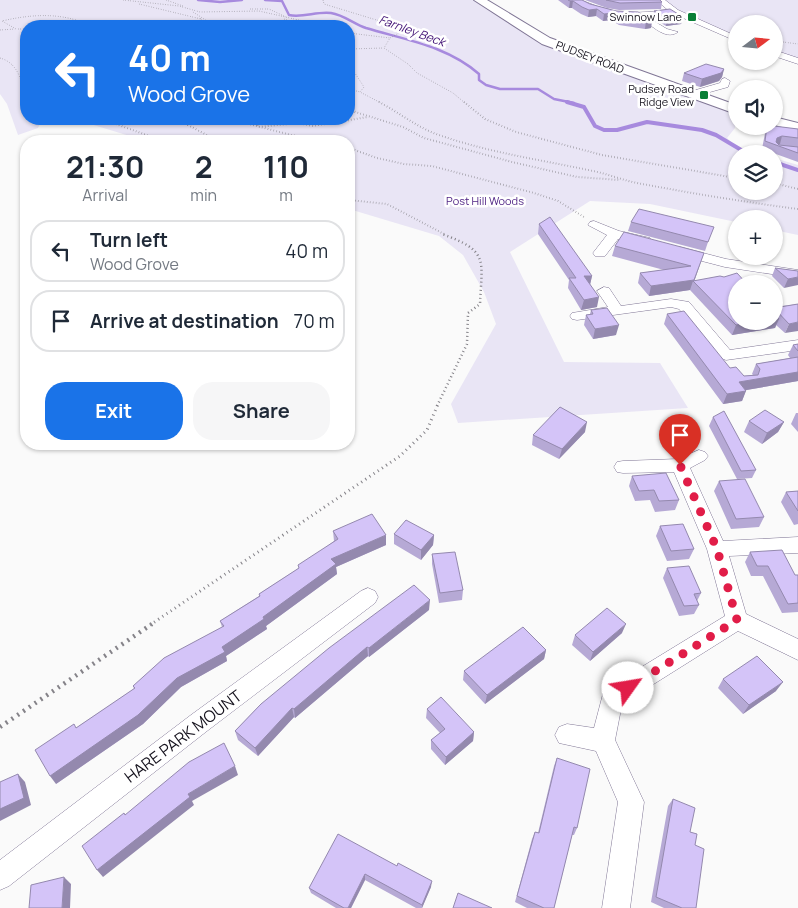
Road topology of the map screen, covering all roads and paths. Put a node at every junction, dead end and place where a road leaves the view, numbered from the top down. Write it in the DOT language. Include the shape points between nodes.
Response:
graph roads {
  1 [pos="123,0"];
  2 [pos="126,0"];
  3 [pos="166,0"];
  4 [pos="323,0"];
  5 [pos="479,0"];
  6 [pos="578,0"];
  7 [pos="660,0"];
  8 [pos="188,9"];
  9 [pos="245,10"];
  10 [pos="674,12"];
  11 [pos="196,14"];
  12 [pos="639,16"];
  13 [pos="281,17"];
  14 [pos="287,18"];
  15 [pos="201,19"];
  16 [pos="74,20"];
  17 [pos="206,20"];
  18 [pos="289,20"];
  19 [pos="296,20"];
  20 [pos="1,21"];
  21 [pos="16,29"];
  22 [pos="20,29"];
  23 [pos="0,30"];
  24 [pos="674,32"];
  25 [pos="355,34"];
  26 [pos="728,36"];
  27 [pos="391,38"];
  28 [pos="783,43"];
  29 [pos="798,44"];
  30 [pos="384,48"];
  31 [pos="355,49"];
  32 [pos="783,56"];
  33 [pos="0,58"];
  34 [pos="798,61"];
  35 [pos="355,73"];
  36 [pos="20,80"];
  37 [pos="725,81"];
  38 [pos="355,91"];
  39 [pos="360,92"];
  40 [pos="692,94"];
  41 [pos="728,107"];
  42 [pos="355,112"];
  43 [pos="370,117"];
  44 [pos="355,120"];
  45 [pos="783,124"];
  46 [pos="119,125"];
  47 [pos="188,125"];
  48 [pos="251,125"];
  49 [pos="278,125"];
  50 [pos="308,125"];
  51 [pos="322,125"];
  52 [pos="258,127"];
  53 [pos="798,128"];
  54 [pos="146,135"];
  55 [pos="207,135"];
  56 [pos="296,135"];
  57 [pos="355,150"];
  58 [pos="728,177"];
  59 [pos="628,181"];
  60 [pos="783,185"];
  61 [pos="798,189"];
  62 [pos="355,201"];
  63 [pos="798,209"];
  64 [pos="594,225"];
  65 [pos="615,234"];
  66 [pos="600,253"];
  67 [pos="798,274"];
  68 [pos="604,291"];
  69 [pos="617,310"];
  70 [pos="577,316"];
  71 [pos="798,345"];
  72 [pos="622,467"];
  73 [pos="798,545"];
  74 [pos="717,549"];
  75 [pos="368,597"];
  76 [pos="737,620"];
  77 [pos="798,650"];
  78 [pos="0,727"];
  79 [pos="566,735"];
  80 [pos="603,741"];
  81 [pos="0,877"];
  82 [pos="616,908"];
  1 -- 2 [label="path"];
  2 -- 8 [label="path"];
  2 -- 15 [label="path"];
  3 -- 8 [label="path"];
  4 -- 27 [label="path" via="324,4 406,29"];
  5 -- 40 [label="main road, PUDSEY ROAD" via="546,40"];
  6 -- 12 [label="street" via="607,13"];
  7 -- 10 [label="street"];
  8 -- 9 [label="path" via="218,14"];
  8 -- 11 [label="path"];
  9 -- 13 [label="path"];
  9 -- 14 [label="path" via="265,7"];
  10 -- 12 [label="street"];
  10 -- 26 [label="street"];
  11 -- 15 [label="path"];
  11 -- 17 [label="path"];
  12 -- 24 [label="street" via="664,31"];
  13 -- 14 [label="path"];
  13 -- 18 [label="path"];
  14 -- 19 [label="path"];
  16 -- 20 [label="path" via="22,16"];
  20 -- 21 [label="path"];
  21 -- 22 [label="path"];
  21 -- 23 [label="path"];
  25 -- 27 [label="path"];
  27 -- 30 [label="path"];
  28 -- 29 [label="path"];
  30 -- 31 [label="path"];
  30 -- 58 [label="path" via="417,73 453,93 485,119 516,132 602,155"];
  32 -- 34 [label="street"];
  33 -- 36 [label="path" via="14,65"];
  35 -- 39 [label="path" via="364,87"];
  37 -- 40 [label="street" via="726,85"];
  38 -- 39 [label="path"];
  39 -- 59 [label="path" via="440,136 498,153 595,171"];
  40 -- 41 [label="main road, PUDSEY ROAD"];
  42 -- 43 [label="path"];
  43 -- 44 [label="path"];
  43 -- 59 [label="path" via="424,138 512,162 577,177"];
  45 -- 53 [label="main road"];
  46 -- 54 [label="path"];
  47 -- 55 [label="path"];
  48 -- 52 [label="path"];
  49 -- 52 [label="path"];
  50 -- 51 [label="path"];
  52 -- 56 [label="path"];
  57 -- 64 [label="path" via="377,158 432,166 534,193 564,204"];
  59 -- 63 [label="path" via="715,198"];
  60 -- 61 [label="path"];
  62 -- 78 [label="path" via="387,204 407,213 476,250 482,265 480,304 468,313 467,344 427,430 400,456 352,490"];
  64 -- 65 [label="street"];
  65 -- 66 [label="street"];
  65 -- 67 [label="street" via="724,267"];
  68 -- 69 [label="street"];
  69 -- 70 [label="street"];
  69 -- 71 [label="street" via="671,303 684,305 731,362"];
  72 -- 74 [label="street" via="689,461"];
  73 -- 74 [label="street"];
  74 -- 76 [label="street"];
  75 -- 81 [label="street, HARE PARK MOUNT"];
  76 -- 77 [label="street"];
  76 -- 80 [label="street" via="612,698"];
  79 -- 80 [label="street"];
  80 -- 82 [label="street" via="631,802"];
}
